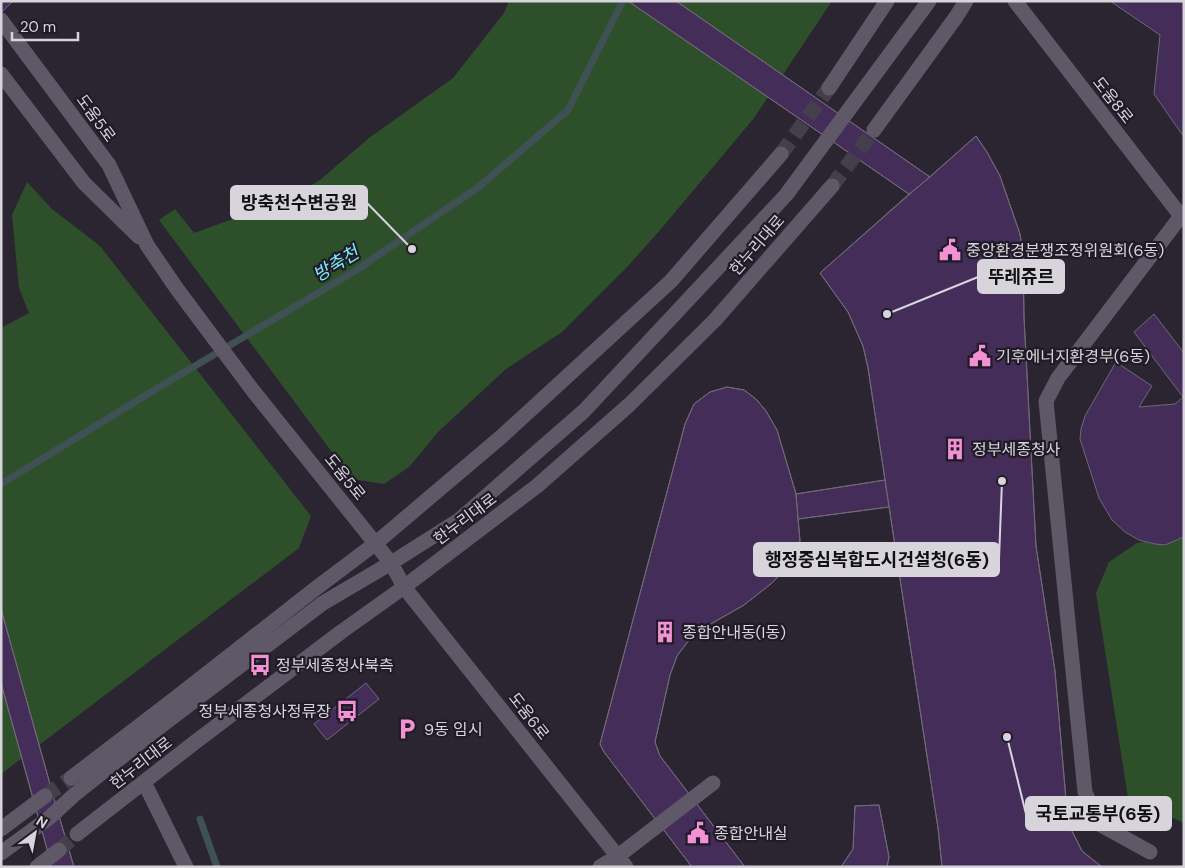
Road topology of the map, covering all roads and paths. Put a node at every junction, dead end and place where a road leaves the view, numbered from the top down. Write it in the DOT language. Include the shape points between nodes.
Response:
graph roads {
  1 [pos="887,1"];
  2 [pos="930,1"];
  3 [pos="966,1"];
  4 [pos="1015,1"];
  5 [pos="1,20"];
  6 [pos="1,74"];
  7 [pos="829,88"];
  8 [pos="874,130"];
  9 [pos="781,154"];
  10 [pos="832,186"];
  11 [pos="1183,216"];
  12 [pos="147,245"];
  13 [pos="376,543"];
  14 [pos="392,563"];
  15 [pos="404,587"];
  16 [pos="71,778"];
  17 [pos="144,782"];
  18 [pos="713,783"];
  19 [pos="45,796"];
  20 [pos="1,829"];
  21 [pos="77,834"];
  22 [pos="59,850"];
  23 [pos="1150,852"];
  24 [pos="1,854"];
  25 [pos="622,862"];
  26 [pos="36,867"];
  27 [pos="186,867"];
  28 [pos="600,867"];
  1 -- 7 [label="street"];
  2 -- 14 [label="street" via="786,195 584,411 459,520"];
  3 -- 8 [label="street"];
  4 -- 11 [label="street, 도움8로"];
  5 -- 12 [label="street, 도움5로" via="109,166"];
  6 -- 12 [label="street, 도움5로" via="84,183"];
  9 -- 13 [label="street, 한누리대로" via="671,282 501,437"];
  10 -- 15 [label="street, 한누리대로" via="715,320 629,405 537,486"];
  11 -- 23 [label="street" via="1092,332 1058,378 1046,401 1086,792 1099,824"];
  12 -- 13 [label="street, 도움5로" via="254,392"];
  13 -- 14 [label="street, 도움5로"];
  13 -- 16 [label="street, 한누리대로"];
  14 -- 15 [label="street, 도움5로"];
  14 -- 24 [label="street" via="323,603 157,729"];
  15 -- 17 [label="street, 한누리대로"];
  15 -- 25 [label="street, 도움6로"];
  17 -- 21 [label="street, 한누리대로"];
  17 -- 27 [label="street"];
  18 -- 25 [label="street"];
  19 -- 20 [label="street"];
  22 -- 26 [label="street"];
  25 -- 28 [label="street"];
}
